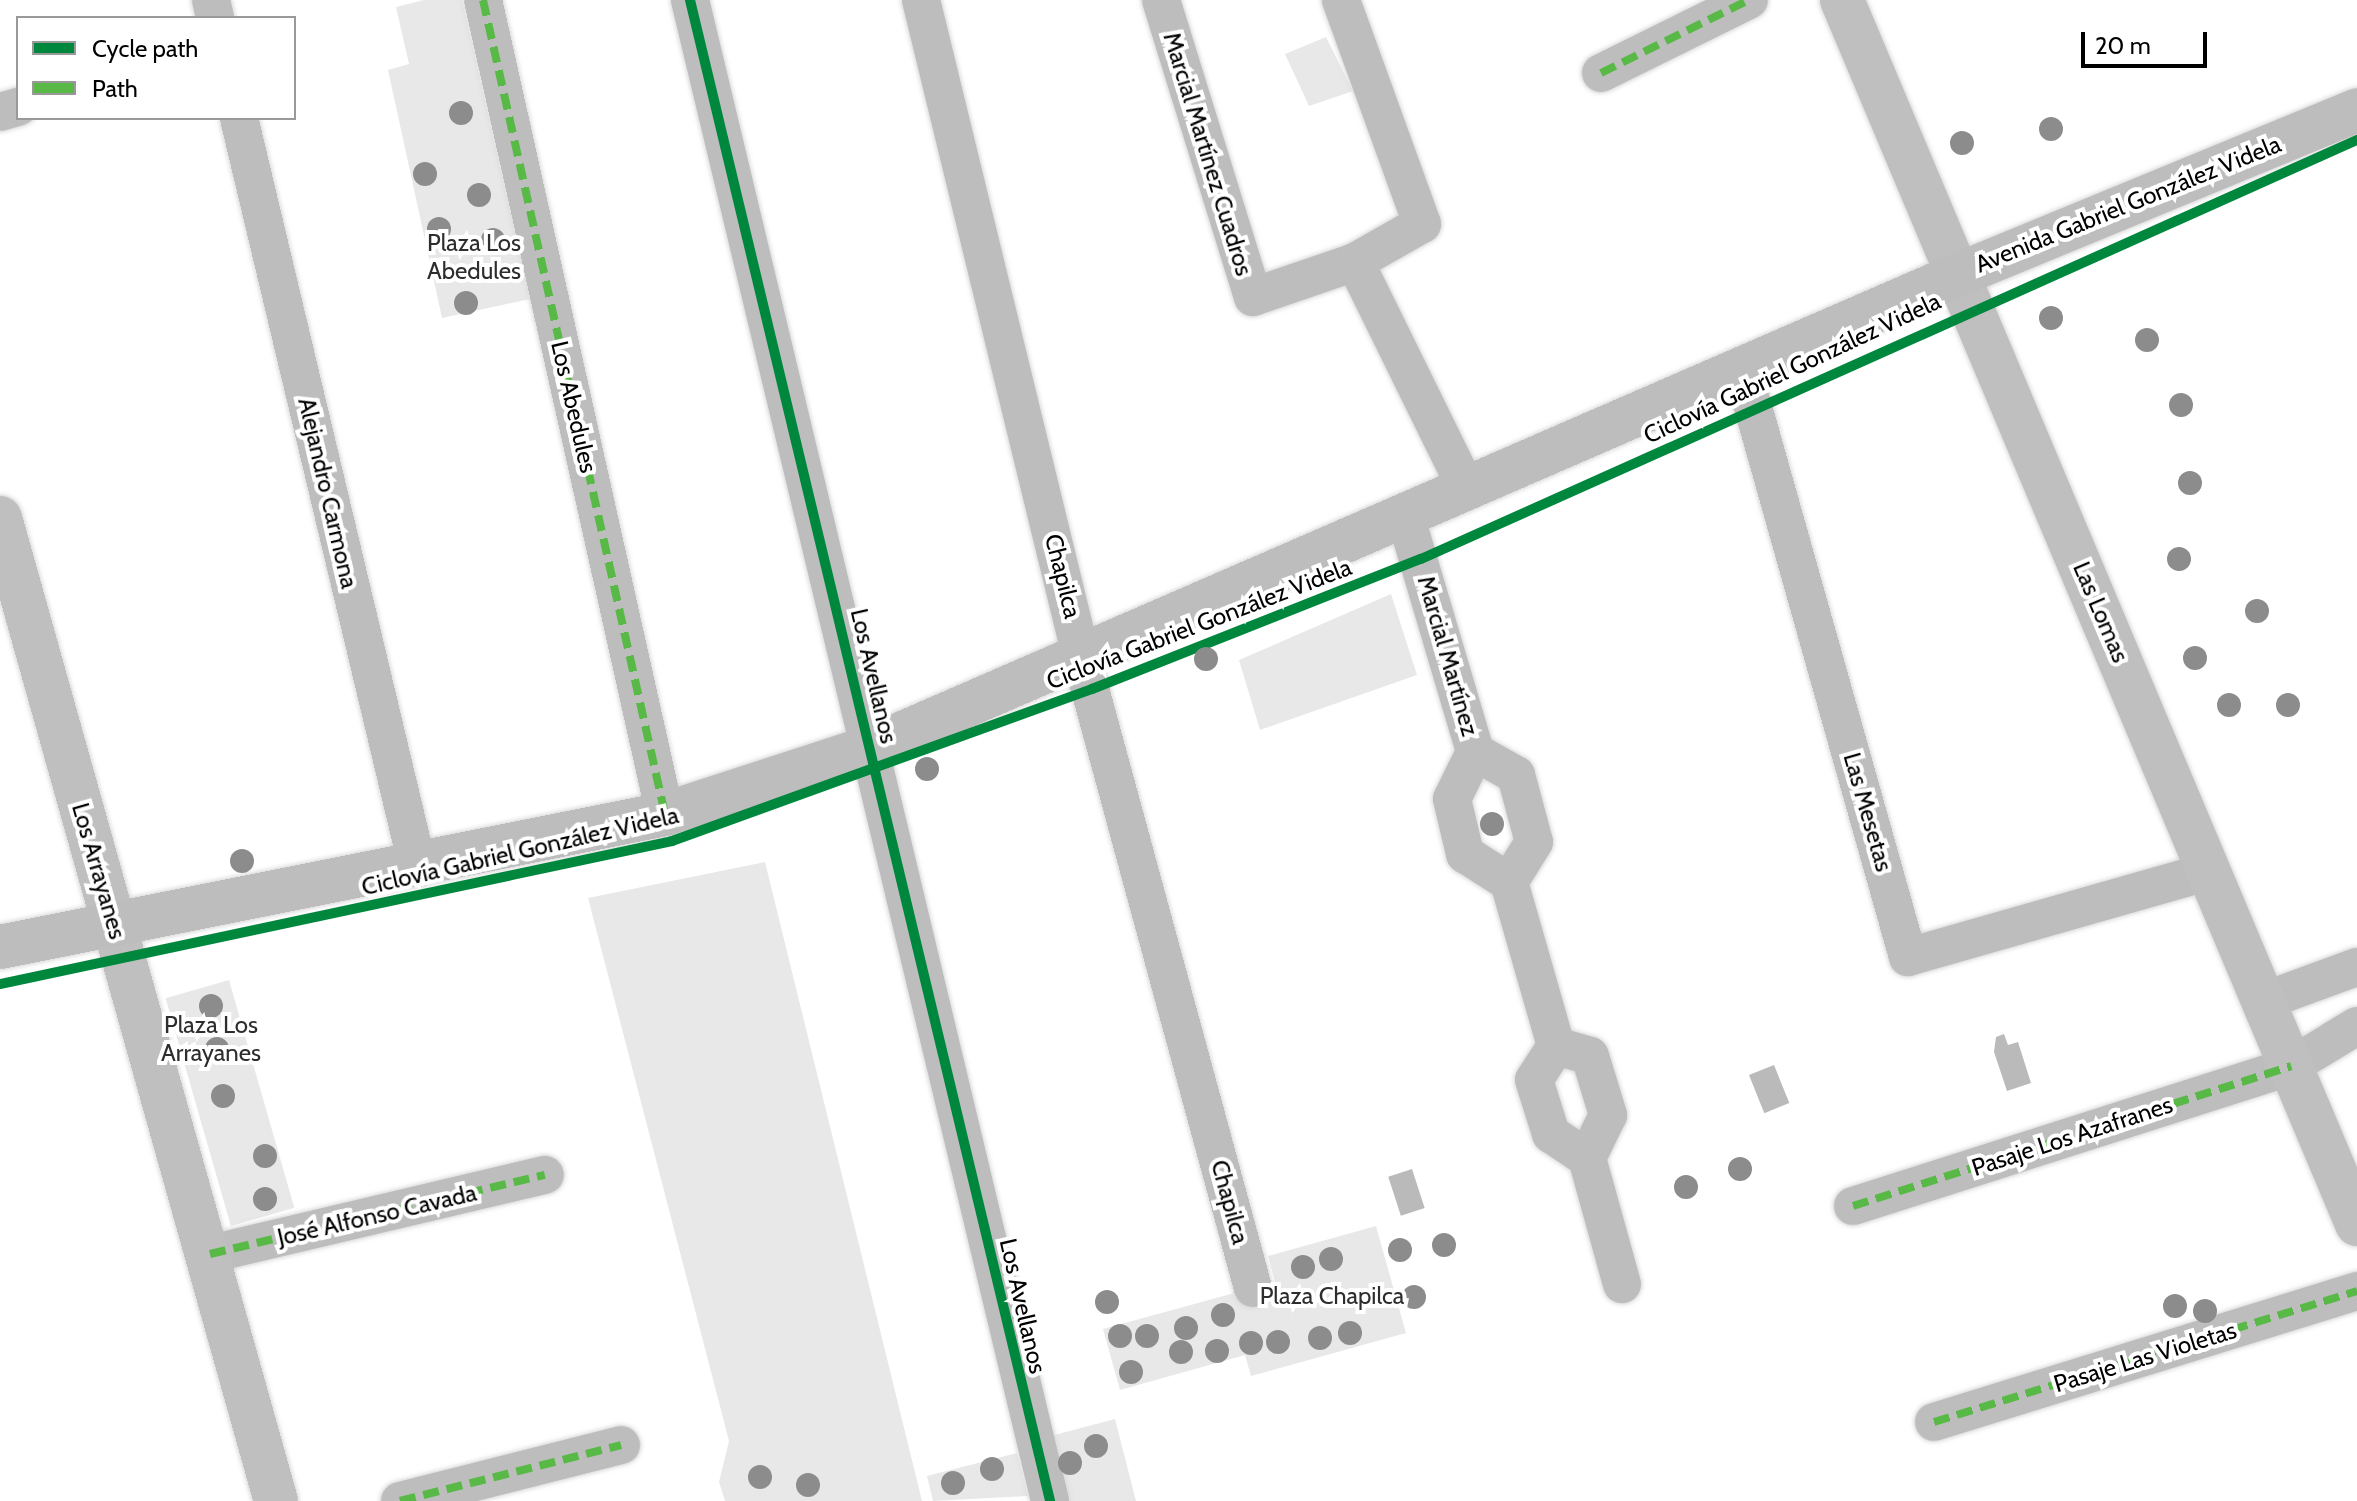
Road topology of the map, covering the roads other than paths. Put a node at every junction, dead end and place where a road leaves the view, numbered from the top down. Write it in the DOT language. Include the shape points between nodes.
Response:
graph roads {
  1 [pos="483,0"];
  2 [pos="690,0"];
  3 [pos="921,0"];
  4 [pos="1161,0"];
  5 [pos="1341,0"];
  6 [pos="1749,0"];
  7 [pos="1842,0"];
  8 [pos="1601,73"];
  9 [pos="2357,110"];
  10 [pos="239,120"];
  11 [pos="1355,262"];
  12 [pos="1960,274"];
  13 [pos="1742,368"];
  14 [pos="1466,488"];
  15 [pos="1405,515"];
  16 [pos="0,518"];
  17 [pos="1081,656"];
  18 [pos="871,747"];
  19 [pos="1475,752"];
  20 [pos="665,814"];
  21 [pos="418,868"];
  22 [pos="2209,871"];
  23 [pos="1509,882"];
  24 [pos="113,925"];
  25 [pos="0,947"];
  26 [pos="2357,967"];
  27 [pos="2264,1001"];
  28 [pos="2357,1026"];
  29 [pos="1556,1046"];
  30 [pos="2291,1066"];
  31 [pos="1587,1158"];
  32 [pos="545,1175"];
  33 [pos="1853,1206"];
  34 [pos="2357,1224"];
  35 [pos="210,1254"];
  36 [pos="1622,1284"];
  37 [pos="1253,1288"];
  38 [pos="2357,1291"];
  39 [pos="1934,1422"];
  40 [pos="621,1445"];
  41 [pos="276,1501"];
  42 [pos="400,1501"];
  43 [pos="1050,1501"];
  1 -- 20 [label="street, Los Abedules"];
  2 -- 18 [label="street, Los Avellanos"];
  3 -- 17 [label="street, Chapilca"];
  4 -- 11 [label="street, Marcial Martínez Cuadros" via="1253,297"];
  5 -- 11 [label="street, Marcial Martínez Cuadros" via="1422,224"];
  6 -- 8 [label="street"];
  7 -- 12 [label="street, Las Lomas"];
  9 -- 12 [label="main road, Avenida Gabriel González Videla"];
  10 -- 21 [label="street, Alejandro Carmona"];
  11 -- 14 [label="street"];
  12 -- 13 [label="main road, Avenida Gabriel González Videla"];
  12 -- 22 [label="street, Las Lomas"];
  13 -- 14 [label="main road, Avenida Gabriel González Videla"];
  13 -- 22 [label="street, Las Mesetas" via="1908,957"];
  14 -- 15 [label="main road, Avenida Gabriel González Videla"];
  15 -- 17 [label="main road, Avenida Gabriel González Videla"];
  15 -- 19 [label="street, Marcial Martínez"];
  16 -- 24 [label="street, Los Arrayanes"];
  17 -- 18 [label="main road, Avenida Gabriel González Videla"];
  17 -- 37 [label="street, Chapilca"];
  18 -- 20 [label="main road, Avenida Gabriel González Videla"];
  18 -- 43 [label="street, Los Avellanos"];
  19 -- 23 [label="street, Marcial Martínez" via="1452,799 1465,854"];
  19 -- 23 [label="street, Marcial Martínez" via="1516,775 1531,829 1534,842"];
  20 -- 21 [label="main road, Avenida Gabriel González Videla"];
  21 -- 24 [label="main road, Avenida Gabriel González Videla"];
  22 -- 27 [label="street, Las Lomas"];
  23 -- 29 [label="street"];
  24 -- 25 [label="main road, Avenida Gabriel González Videla"];
  24 -- 35 [label="street, Los Arrayanes"];
  26 -- 27 [label="street"];
  27 -- 30 [label="street, Las Lomas"];
  28 -- 30 [label="street, Pasaje Los Azafranes"];
  29 -- 31 [label="street" via="1534,1080 1551,1134"];
  29 -- 31 [label="street" via="1590,1056 1608,1115"];
  30 -- 33 [label="street, Pasaje Los Azafranes"];
  30 -- 34 [label="street, Las Lomas"];
  31 -- 36 [label="street"];
  32 -- 35 [label="street, José Alfonso Cavada"];
  35 -- 41 [label="street, Los Arrayanes"];
  38 -- 39 [label="street, Pasaje Las Violetas"];
  40 -- 42 [label="street"];
}
